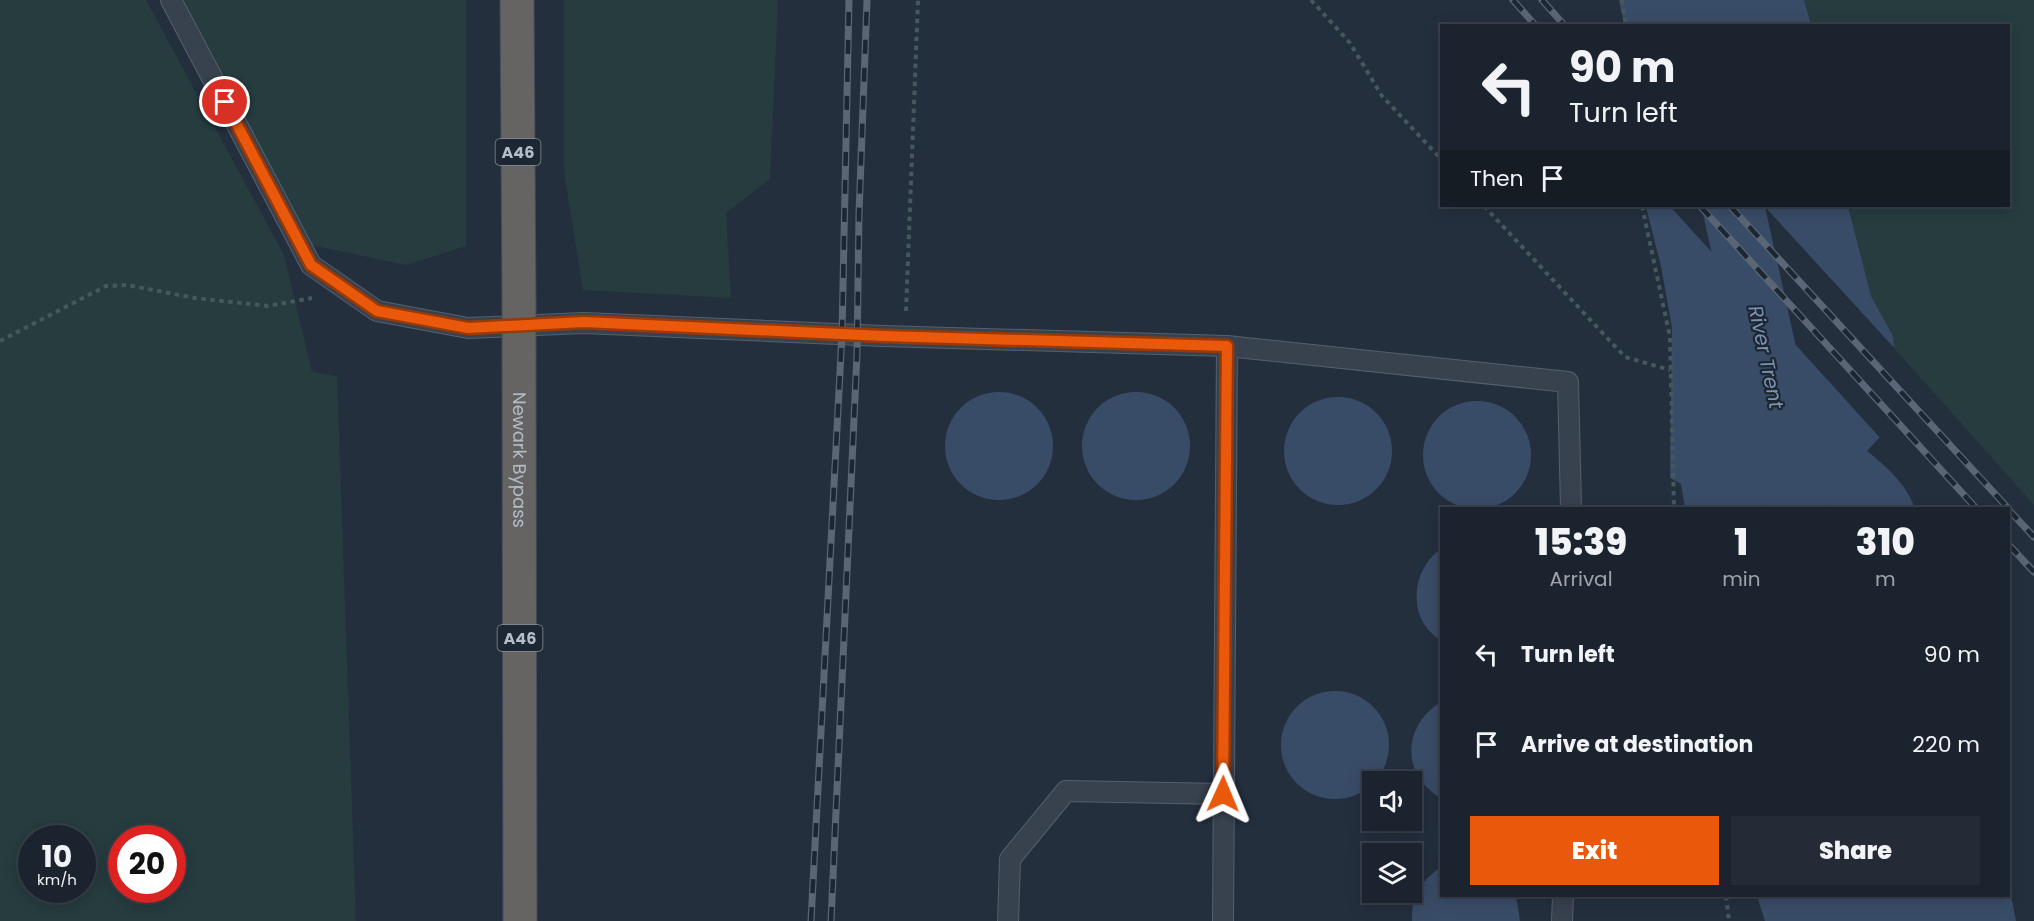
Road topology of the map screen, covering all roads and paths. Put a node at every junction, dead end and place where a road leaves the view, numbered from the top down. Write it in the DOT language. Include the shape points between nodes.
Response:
graph roads {
  1 [pos="171,0"];
  2 [pos="517,0"];
  3 [pos="918,0"];
  4 [pos="1311,0"];
  5 [pos="1622,0"];
  6 [pos="1626,24"];
  7 [pos="1440,158"];
  8 [pos="1485,207"];
  9 [pos="1642,207"];
  10 [pos="906,286"];
  11 [pos="345,288"];
  12 [pos="0,341"];
  13 [pos="1227,346"];
  14 [pos="1670,370"];
  15 [pos="1571,507"];
  16 [pos="1674,507"];
  17 [pos="1223,794"];
  18 [pos="1563,897"];
  19 [pos="1726,897"];
  20 [pos="520,921"];
  21 [pos="1008,921"];
  22 [pos="1223,921"];
  23 [pos="1562,921"];
  24 [pos="1730,921"];
  1 -- 11 [label="lane" via="311,265"];
  2 -- 20 [label="highway, Newark Bypass / A46, bridge"];
  3 -- 10 [label="path"];
  4 -- 7 [label="path" via="1350,43 1382,96"];
  5 -- 6 [label="path"];
  8 -- 14 [label="path" via="1625,357"];
  9 -- 14 [label="path" via="1670,337"];
  11 -- 12 [label="path" via="268,306 127,285 106,286"];
  11 -- 13 [label="lane" via="377,311 468,328 584,322"];
  13 -- 15 [label="lane" via="1568,382"];
  13 -- 17 [label="lane"];
  14 -- 16 [label="path"];
  17 -- 21 [label="lane" via="1066,791 1010,859"];
  17 -- 22 [label="lane"];
  18 -- 23 [label="lane"];
  19 -- 24 [label="path"];
}
